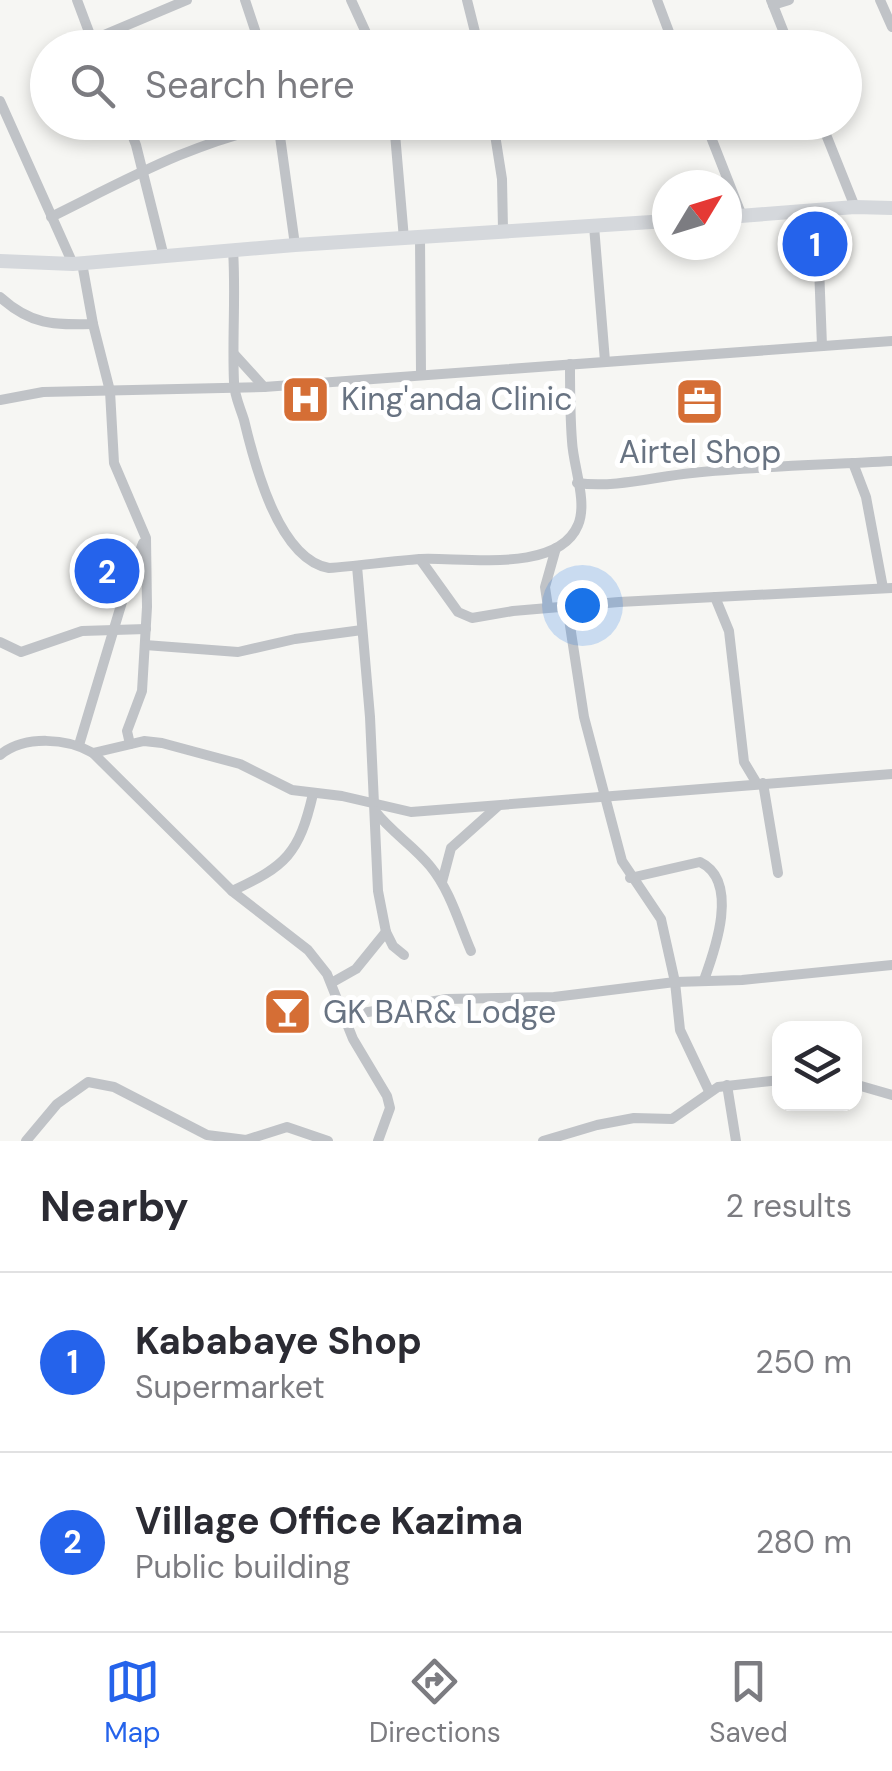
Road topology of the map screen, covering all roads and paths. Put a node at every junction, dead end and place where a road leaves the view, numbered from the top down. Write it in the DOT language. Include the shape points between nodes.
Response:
graph roads {
  1 [pos="77,0"];
  2 [pos="187,0"];
  3 [pos="245,0"];
  4 [pos="352,0"];
  5 [pos="467,0"];
  6 [pos="657,0"];
  7 [pos="789,0"];
  8 [pos="880,0"];
  9 [pos="772,2"];
  10 [pos="892,27"];
  11 [pos="88,30"];
  12 [pos="123,30"];
  13 [pos="255,30"];
  14 [pos="365,30"];
  15 [pos="474,30"];
  16 [pos="668,30"];
  17 [pos="783,30"];
  18 [pos="0,101"];
  19 [pos="133,140"];
  20 [pos="225,140"];
  21 [pos="280,140"];
  22 [pos="396,140"];
  23 [pos="495,140"];
  24 [pos="710,140"];
  25 [pos="828,140"];
  26 [pos="142,170"];
  27 [pos="720,170"];
  28 [pos="855,208"];
  29 [pos="892,208"];
  30 [pos="817,212"];
  31 [pos="742,216"];
  32 [pos="52,217"];
  33 [pos="652,222"];
  34 [pos="594,226"];
  35 [pos="504,230"];
  36 [pos="420,237"];
  37 [pos="404,238"];
  38 [pos="295,245"];
  39 [pos="234,250"];
  40 [pos="164,257"];
  41 [pos="0,261"];
  42 [pos="77,264"];
  43 [pos="0,297"];
  44 [pos="93,324"];
  45 [pos="892,341"];
  46 [pos="822,346"];
  47 [pos="236,356"];
  48 [pos="606,362"];
  49 [pos="570,364"];
  50 [pos="421,373"];
  51 [pos="233,386"];
  52 [pos="264,387"];
  53 [pos="110,391"];
  54 [pos="0,400"];
  55 [pos="892,460"];
  56 [pos="854,463"];
  57 [pos="577,483"];
  58 [pos="146,538"];
  59 [pos="556,548"];
  60 [pos="420,560"];
  61 [pos="357,566"];
  62 [pos="888,588"];
  63 [pos="715,597"];
  64 [pos="567,606"];
  65 [pos="548,607"];
  66 [pos="146,629"];
  67 [pos="116,630"];
  68 [pos="362,630"];
  69 [pos="0,642"];
  70 [pos="145,645"];
  71 [pos="79,744"];
  72 [pos="130,744"];
  73 [pos="93,753"];
  74 [pos="0,754"];
  75 [pos="744,762"];
  76 [pos="892,774"];
  77 [pos="759,782"];
  78 [pos="732,784"];
  79 [pos="313,794"];
  80 [pos="606,798"];
  81 [pos="499,805"];
  82 [pos="374,807"];
  83 [pos="778,873"];
  84 [pos="630,878"];
  85 [pos="256,880"];
  86 [pos="442,882"];
  87 [pos="232,892"];
  88 [pos="250,906"];
  89 [pos="386,932"];
  90 [pos="471,952"];
  91 [pos="404,956"];
  92 [pos="892,965"];
  93 [pos="704,980"];
  94 [pos="333,982"];
  95 [pos="675,982"];
  96 [pos="344,1016"];
  97 [pos="772,1081"];
  98 [pos="727,1086"];
  99 [pos="862,1086"];
  100 [pos="709,1091"];
  101 [pos="892,1095"];
  102 [pos="206,1138"];
  103 [pos="26,1141"];
  104 [pos="328,1141"];
  105 [pos="378,1141"];
  106 [pos="544,1141"];
  107 [pos="736,1141"];
  1 -- 11 [label="street"];
  2 -- 12 [label="street"];
  3 -- 13 [label="street"];
  4 -- 14 [label="street"];
  5 -- 15 [label="street"];
  6 -- 16 [label="street"];
  7 -- 9 [label="street"];
  8 -- 10 [label="street"];
  9 -- 17 [label="street"];
  18 -- 32 [label="street"];
  19 -- 26 [label="street"];
  20 -- 26 [label="street"];
  21 -- 38 [label="street"];
  22 -- 37 [label="street"];
  23 -- 35 [label="street"];
  24 -- 27 [label="street"];
  25 -- 28 [label="street"];
  26 -- 32 [label="street"];
  26 -- 40 [label="street"];
  28 -- 29 [label="street"];
  28 -- 30 [label="street"];
  30 -- 31 [label="street"];
  30 -- 46 [label="street"];
  32 -- 42 [label="street"];
  33 -- 34 [label="street"];
  34 -- 35 [label="street"];
  34 -- 48 [label="street"];
  35 -- 36 [label="street"];
  36 -- 37 [label="street"];
  36 -- 50 [label="street"];
  37 -- 38 [label="street"];
  38 -- 39 [label="street"];
  39 -- 40 [label="street"];
  39 -- 47 [label="street"];
  40 -- 42 [label="street"];
  41 -- 42 [label="street"];
  42 -- 44 [label="street"];
  43 -- 44 [label="street" via="33,320"];
  44 -- 53 [label="street"];
  45 -- 46 [label="street"];
  46 -- 48 [label="street"];
  47 -- 51 [label="street"];
  47 -- 52 [label="street"];
  48 -- 49 [label="street"];
  49 -- 50 [label="street"];
  49 -- 57 [label="street"];
  50 -- 52 [label="street"];
  51 -- 52 [label="street"];
  51 -- 53 [label="street"];
  51 -- 61 [label="street" via="262,490 292,541 317,566"];
  53 -- 54 [label="street"];
  53 -- 58 [label="street" via="114,463"];
  55 -- 56 [label="street"];
  56 -- 57 [label="street"];
  56 -- 62 [label="street"];
  57 -- 59 [label="street" via="579,524"];
  58 -- 66 [label="street"];
  58 -- 67 [label="street"];
  59 -- 60 [label="street" via="504,560"];
  59 -- 65 [label="street" via="545,587"];
  60 -- 61 [label="street"];
  60 -- 65 [label="street" via="465,618"];
  61 -- 68 [label="street"];
  62 -- 63 [label="street"];
  63 -- 64 [label="street"];
  63 -- 75 [label="street" via="729,632"];
  64 -- 65 [label="street"];
  64 -- 80 [label="street" via="584,716"];
  66 -- 67 [label="street"];
  66 -- 70 [label="street"];
  67 -- 69 [label="street" via="82,630 21,652"];
  67 -- 71 [label="street"];
  68 -- 70 [label="street" via="238,652"];
  68 -- 82 [label="street"];
  70 -- 72 [label="street"];
  71 -- 73 [label="street"];
  71 -- 74 [label="street" via="20,745"];
  72 -- 73 [label="street"];
  72 -- 79 [label="street" via="189,749"];
  73 -- 87 [label="street"];
  75 -- 77 [label="street"];
  75 -- 78 [label="street"];
  76 -- 77 [label="street"];
  77 -- 78 [label="street"];
  77 -- 83 [label="street"];
  78 -- 80 [label="street"];
  79 -- 82 [label="street"];
  79 -- 85 [label="street" via="299,842"];
  80 -- 81 [label="street"];
  80 -- 84 [label="street"];
  81 -- 82 [label="street" via="411,812"];
  81 -- 86 [label="street" via="451,848"];
  82 -- 86 [label="street"];
  82 -- 89 [label="street"];
  84 -- 93 [label="street" via="700,862 716,875 721,918"];
  84 -- 95 [label="street" via="660,919"];
  85 -- 87 [label="street"];
  85 -- 88 [label="street"];
  86 -- 90 [label="street"];
  87 -- 88 [label="street"];
  88 -- 94 [label="street" via="308,950"];
  89 -- 91 [label="street"];
  89 -- 94 [label="street" via="356,968"];
  92 -- 93 [label="street"];
  93 -- 95 [label="street"];
  94 -- 96 [label="street"];
  95 -- 96 [label="street" via="554,997 447,999"];
  95 -- 100 [label="street" via="680,1030"];
  96 -- 105 [label="street" via="388,1096"];
  97 -- 98 [label="street"];
  98 -- 100 [label="street"];
  98 -- 107 [label="street"];
  99 -- 101 [label="street"];
  100 -- 106 [label="street" via="672,1119 598,1124"];
  102 -- 103 [label="street" via="114,1086 88,1082 57,1104"];
  102 -- 104 [label="street" via="246,1140 288,1128"];
}
